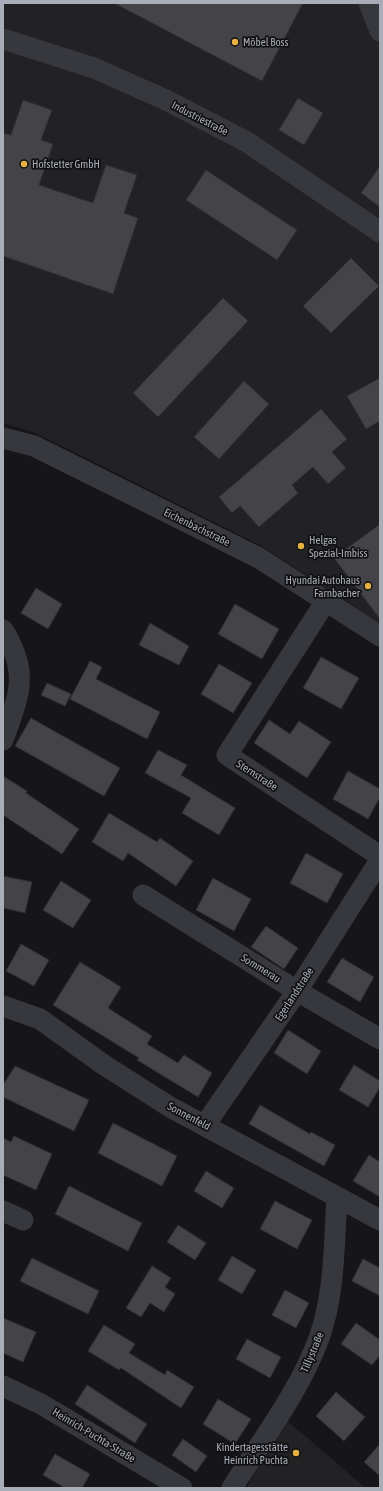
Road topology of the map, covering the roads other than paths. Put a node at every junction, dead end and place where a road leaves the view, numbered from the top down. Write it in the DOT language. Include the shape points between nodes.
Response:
graph roads {
  1 [pos="369,3"];
  2 [pos="380,30"];
  3 [pos="3,39"];
  4 [pos="380,232"];
  5 [pos="3,438"];
  6 [pos="326,601"];
  7 [pos="3,630"];
  8 [pos="380,636"];
  9 [pos="3,740"];
  10 [pos="380,856"];
  11 [pos="380,860"];
  12 [pos="143,895"];
  13 [pos="297,991"];
  14 [pos="3,1006"];
  15 [pos="380,1039"];
  16 [pos="205,1125"];
  17 [pos="337,1197"];
  18 [pos="3,1211"];
  19 [pos="23,1220"];
  20 [pos="380,1220"];
  21 [pos="3,1386"];
  22 [pos="182,1488"];
  23 [pos="232,1488"];
  1 -- 2 [label="street"];
  3 -- 4 [label="street, Industriestraße" via="94,68 166,100 247,142"];
  5 -- 6 [label="street, Eichenbachstraße" via="34,446 259,558"];
  6 -- 8 [label="street, Eichenbachstraße"];
  6 -- 10 [label="street, Sternstraße" via="227,755"];
  7 -- 9 [label="street" via="19,661 20,682"];
  11 -- 13 [label="street, Egerlandstraße"];
  12 -- 13 [label="street, Sommerau"];
  13 -- 15 [label="street, Sommerau"];
  13 -- 16 [label="street, Egerlandstraße"];
  14 -- 16 [label="street, Sonnenfeld" via="40,1019 104,1065 170,1107"];
  16 -- 17 [label="street, Sonnenfeld"];
  17 -- 20 [label="street, Sonnenfeld"];
  17 -- 23 [label="street, Tillystraße" via="330,1295 319,1338 304,1372"];
  18 -- 19 [label="street"];
  21 -- 22 [label="street, Heinrich-Puchta-Straße" via="41,1404"];
}
